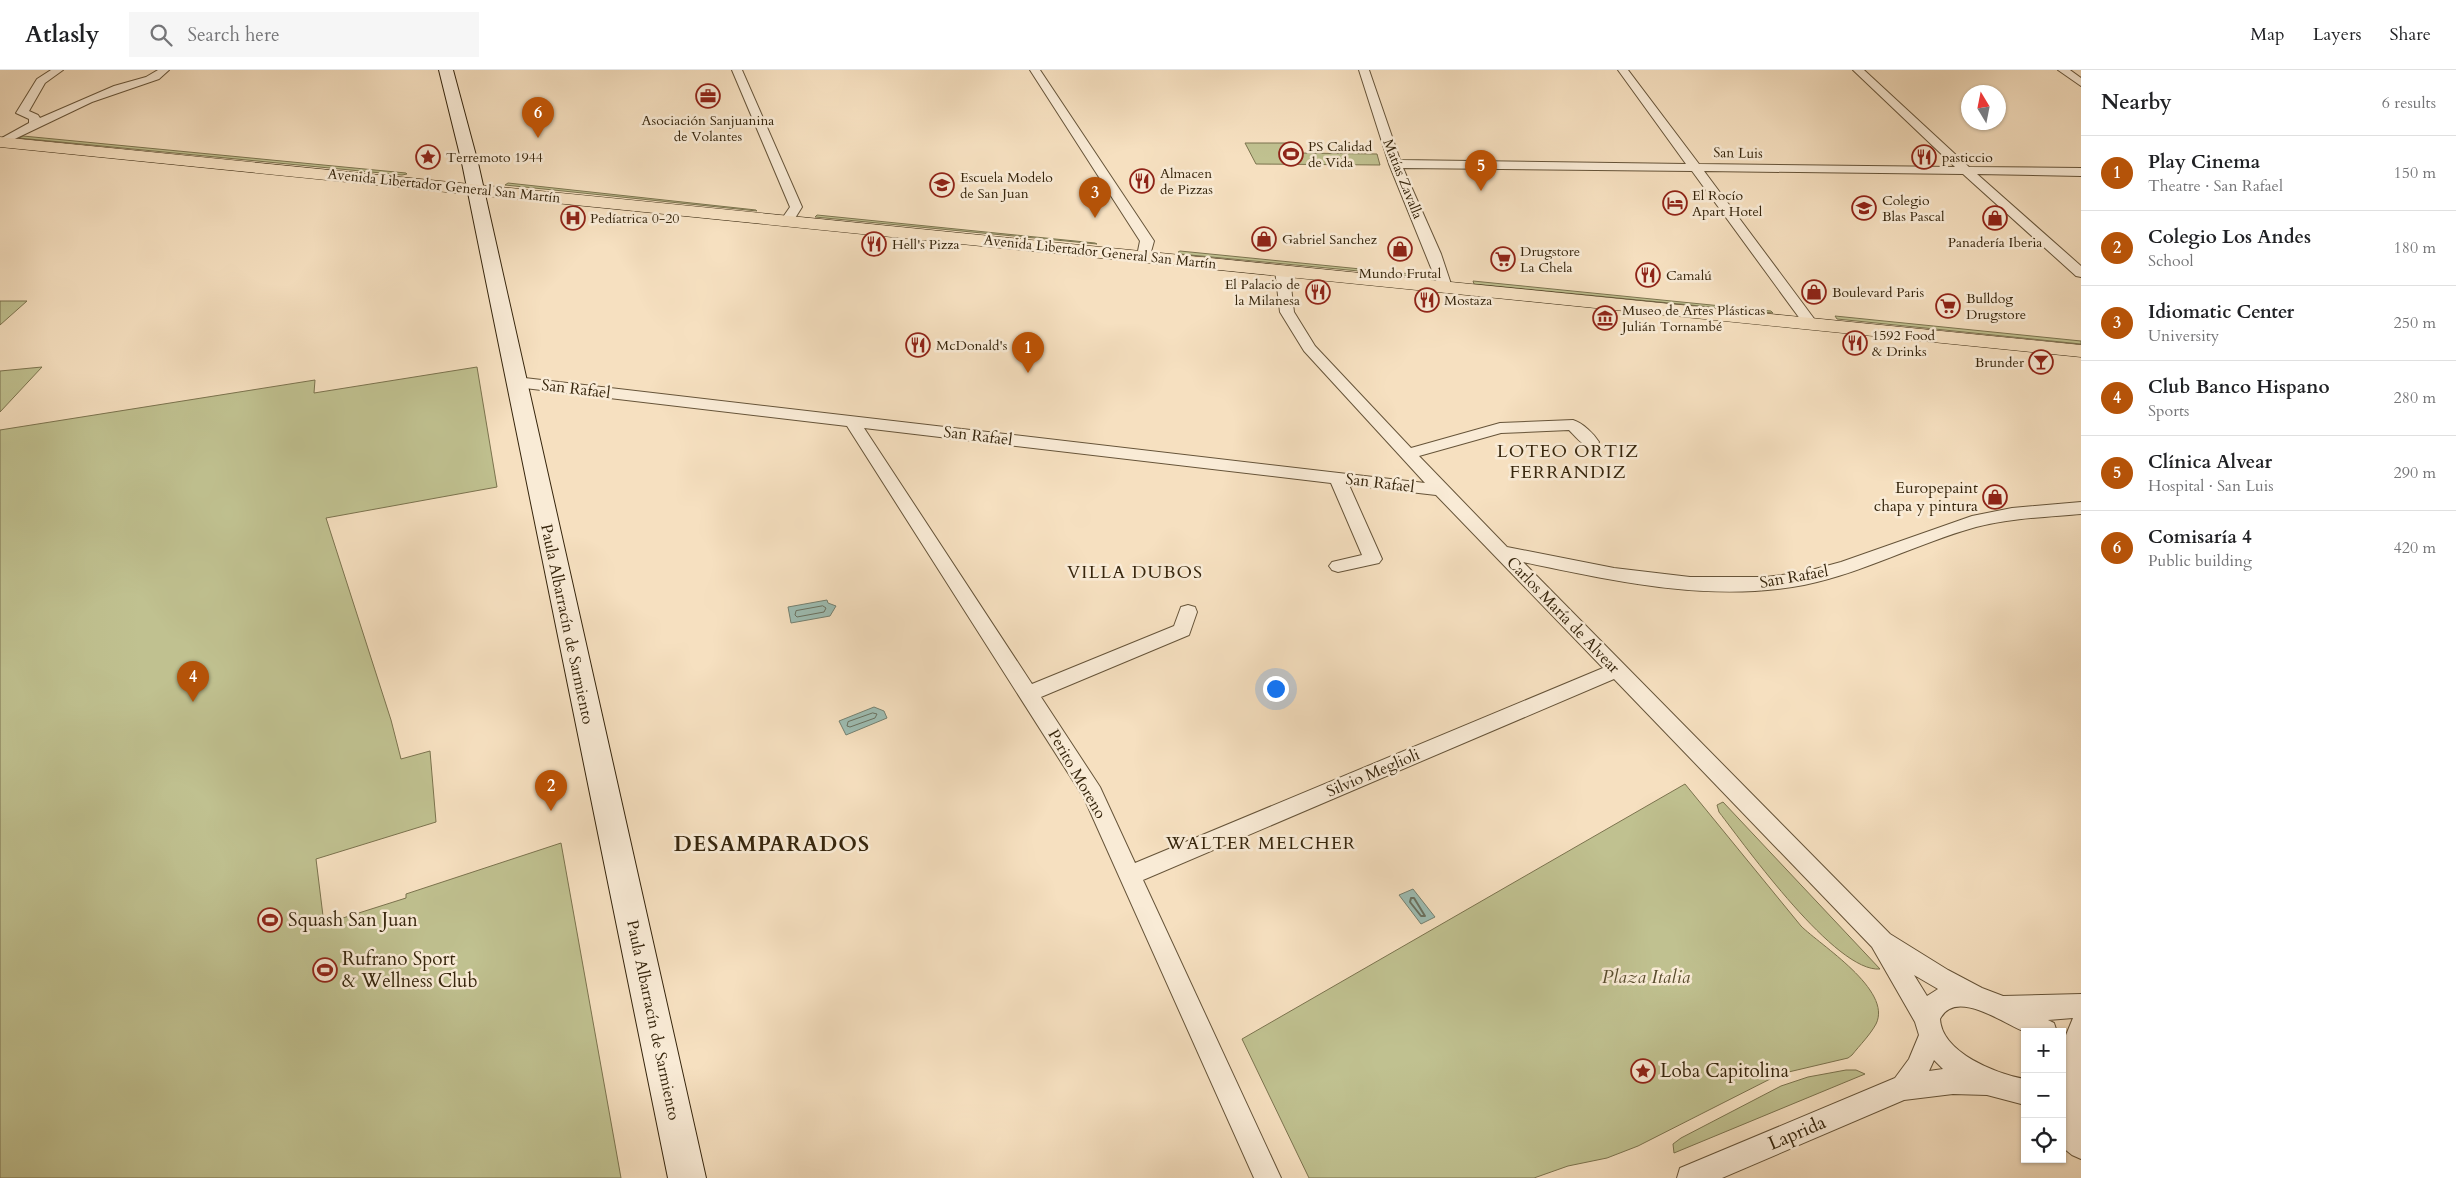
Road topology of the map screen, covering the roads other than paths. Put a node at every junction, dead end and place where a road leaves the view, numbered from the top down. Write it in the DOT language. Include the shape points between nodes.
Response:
graph roads {
  1 [pos="58,70"];
  2 [pos="164,70"];
  3 [pos="446,70"];
  4 [pos="737,70"];
  5 [pos="1035,70"];
  6 [pos="1364,70"];
  7 [pos="1622,70"];
  8 [pos="1858,70"];
  9 [pos="2063,70"];
  10 [pos="2081,83"];
  11 [pos="29,127"];
  12 [pos="0,138"];
  13 [pos="1394,164"];
  14 [pos="1694,167"];
  15 [pos="1966,170"];
  16 [pos="2081,172"];
  17 [pos="472,182"];
  18 [pos="792,214"];
  19 [pos="1145,249"];
  20 [pos="1282,270"];
  21 [pos="2081,273"];
  22 [pos="1442,279"];
  23 [pos="1798,306"];
  24 [pos="1811,324"];
  25 [pos="2081,334"];
  26 [pos="2081,351"];
  27 [pos="516,382"];
  28 [pos="852,421"];
  29 [pos="1591,442"];
  30 [pos="1408,454"];
  31 [pos="1337,478"];
  32 [pos="1441,490"];
  33 [pos="2081,508"];
  34 [pos="1502,552"];
  35 [pos="1338,566"];
  36 [pos="1188,612"];
  37 [pos="1617,670"];
  38 [pos="1028,694"];
  39 [pos="1130,875"];
  40 [pos="1880,939"];
  41 [pos="1988,1002"];
  42 [pos="2081,1006"];
  43 [pos="1929,1027"];
  44 [pos="2081,1027"];
  45 [pos="2039,1028"];
  46 [pos="2066,1068"];
  47 [pos="2065,1073"];
  48 [pos="1904,1087"];
  49 [pos="2011,1091"];
  50 [pos="2081,1128"];
  51 [pos="2066,1133"];
  52 [pos="2081,1146"];
  53 [pos="687,1178"];
  54 [pos="1268,1178"];
  55 [pos="1690,1178"];
  1 -- 11 [label="street" via="41,81 22,113 34,117"];
  2 -- 11 [label="street"];
  3 -- 17 [label="main road, Paula Albarracín de Sarmiento"];
  4 -- 18 [label="street"];
  5 -- 19 [label="street"];
  6 -- 13 [label="street, Matías Zavalla"];
  7 -- 14 [label="street"];
  8 -- 15 [label="street"];
  9 -- 10 [label="street"];
  11 -- 12 [label="main road, Avenida Libertador General San Martín"];
  11 -- 17 [label="main road, Avenida Libertador General San Martín"];
  12 -- 17 [label="main road, Avenida Libertador General San Martín"];
  13 -- 14 [label="street, San Luis"];
  13 -- 22 [label="street, Matías Zavalla"];
  14 -- 15 [label="street, San Luis"];
  14 -- 23 [label="street"];
  15 -- 16 [label="street, San Luis"];
  15 -- 21 [label="street"];
  17 -- 18 [label="main road, Avenida Libertador General San Martín"];
  17 -- 27 [label="main road, Paula Albarracín de Sarmiento"];
  18 -- 19 [label="main road, Avenida Libertador General San Martín"];
  19 -- 20 [label="main road, Avenida Libertador General San Martín"];
  19 -- 22 [label="main road, Avenida Libertador General San Martín"];
  20 -- 22 [label="main road, Avenida Libertador General San Martín"];
  20 -- 30 [label="street, Carlos María de Alvear" via="1287,312 1296,330"];
  22 -- 23 [label="main road, Avenida Libertador General San Martín"];
  22 -- 24 [label="main road, Avenida Libertador General San Martín"];
  23 -- 24 [label="street"];
  23 -- 25 [label="main road, Avenida Libertador General San Martín"];
  24 -- 26 [label="main road, Avenida Libertador General San Martín"];
  27 -- 28 [label="street, San Rafael"];
  27 -- 53 [label="main road, Paula Albarracín de Sarmiento"];
  28 -- 31 [label="street, San Rafael"];
  28 -- 38 [label="street, Perito Moreno"];
  29 -- 30 [label="street" via="1573,425 1500,428"];
  30 -- 32 [label="street, Carlos María de Alvear"];
  31 -- 32 [label="street, San Rafael"];
  31 -- 35 [label="street" via="1373,559"];
  32 -- 34 [label="street, Carlos María de Alvear"];
  33 -- 34 [label="street, San Rafael" via="1973,522 1829,572 1743,585 1686,584 1624,576"];
  34 -- 37 [label="street, Carlos María de Alvear"];
  36 -- 38 [label="street" via="1182,630"];
  37 -- 39 [label="street, Silvio Meglioli"];
  37 -- 40 [label="street, Carlos María de Alvear"];
  38 -- 39 [label="street, Perito Moreno" via="1092,793"];
  39 -- 54 [label="street, Perito Moreno"];
  40 -- 41 [label="street, Carlos María de Alvear" via="1940,978"];
  40 -- 43 [label="street, Carlos María de Alvear"];
  41 -- 42 [label="street" via="2044,1008"];
  41 -- 43 [label="street" via="1959,996 1938,1001 1929,1012"];
  41 -- 45 [label="street, Carlos María de Alvear" via="2024,1017"];
  43 -- 48 [label="street" via="1918,1068"];
  43 -- 49 [label="street, Carlos María de Alvear" via="1953,1062 1964,1071"];
  44 -- 46 [label="street"];
  47 -- 50 [label="street" via="2071,1104"];
  48 -- 49 [label="street, Laprida" via="1953,1081"];
  48 -- 55 [label="street, Laprida"];
  51 -- 52 [label="street"];
}
